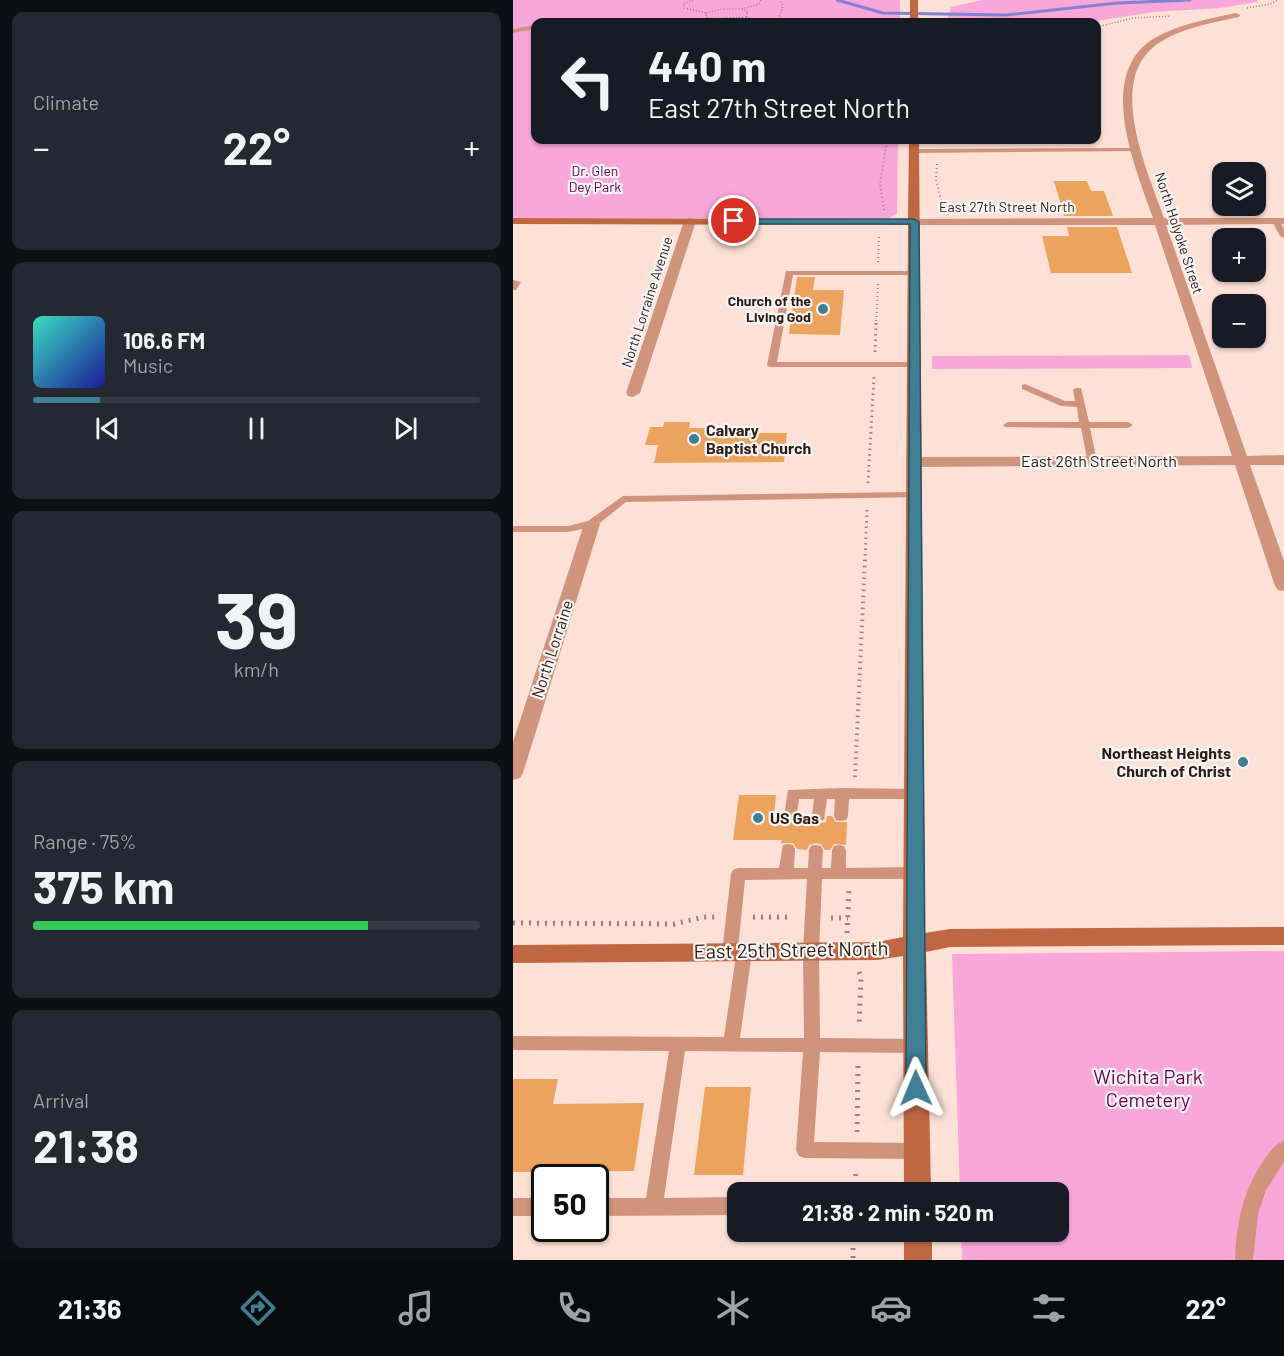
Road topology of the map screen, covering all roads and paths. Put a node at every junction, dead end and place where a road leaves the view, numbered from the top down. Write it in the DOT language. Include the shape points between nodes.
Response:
graph roads {
  1 [pos="693,0"];
  2 [pos="761,0"];
  3 [pos="780,0"];
  4 [pos="914,1"];
  5 [pos="742,9"];
  6 [pos="706,13"];
  7 [pos="1236,15"];
  8 [pos="746,17"];
  9 [pos="712,18"];
  10 [pos="732,18"];
  11 [pos="749,18"];
  12 [pos="778,18"];
  13 [pos="914,18"];
  14 [pos="531,28"];
  15 [pos="513,31"];
  16 [pos="886,144"];
  17 [pos="964,144"];
  18 [pos="914,145"];
  19 [pos="1135,150"];
  20 [pos="942,151"];
  21 [pos="966,151"];
  22 [pos="941,212"];
  23 [pos="887,215"];
  24 [pos="513,221"];
  25 [pos="690,221"];
  26 [pos="1280,221"];
  27 [pos="914,222"];
  28 [pos="1159,222"];
  29 [pos="879,230"];
  30 [pos="1284,236"];
  31 [pos="878,273"];
  32 [pos="914,273"];
  33 [pos="513,282"];
  34 [pos="513,288"];
  35 [pos="874,365"];
  36 [pos="914,365"];
  37 [pos="1025,387"];
  38 [pos="1078,390"];
  39 [pos="633,393"];
  40 [pos="1080,404"];
  41 [pos="1008,425"];
  42 [pos="1085,425"];
  43 [pos="1128,425"];
  44 [pos="1241,460"];
  45 [pos="1284,460"];
  46 [pos="1092,461"];
  47 [pos="914,462"];
  48 [pos="915,495"];
  49 [pos="867,496"];
  50 [pos="592,524"];
  51 [pos="513,529"];
  52 [pos="1284,586"];
  53 [pos="513,773"];
  54 [pos="848,793"];
  55 [pos="821,794"];
  56 [pos="914,794"];
  57 [pos="791,816"];
  58 [pos="819,816"];
  59 [pos="841,816"];
  60 [pos="788,849"];
  61 [pos="816,850"];
  62 [pos="839,850"];
  63 [pos="914,873"];
  64 [pos="786,874"];
  65 [pos="815,874"];
  66 [pos="844,874"];
  67 [pos="733,917"];
  68 [pos="813,917"];
  69 [pos="848,918"];
  70 [pos="513,923"];
  71 [pos="1284,936"];
  72 [pos="914,945"];
  73 [pos="811,951"];
  74 [pos="853,951"];
  75 [pos="737,952"];
  76 [pos="513,954"];
  77 [pos="513,1043"];
  78 [pos="678,1044"];
  79 [pos="731,1045"];
  80 [pos="812,1046"];
  81 [pos="859,1046"];
  82 [pos="915,1046"];
  83 [pos="1284,1149"];
  84 [pos="856,1150"];
  85 [pos="917,1151"];
  86 [pos="855,1182"];
  87 [pos="918,1182"];
  88 [pos="727,1206"];
  89 [pos="513,1207"];
  90 [pos="531,1207"];
  91 [pos="609,1207"];
  92 [pos="654,1207"];
  93 [pos="853,1242"];
  94 [pos="918,1242"];
  95 [pos="853,1260"];
  96 [pos="918,1260"];
  97 [pos="1244,1260"];
  1 -- 6 [label="path" via="683,4 684,9"];
  2 -- 5 [label="path"];
  3 -- 12 [label="path" via="783,6"];
  4 -- 13 [label="main road"];
  5 -- 6 [label="path"];
  5 -- 8 [label="path" via="748,12"];
  6 -- 9 [label="path"];
  7 -- 19 [label="street, North Holyoke Street" via="1174,32 1136,61 1128,108"];
  8 -- 10 [label="path"];
  8 -- 11 [label="path"];
  14 -- 15 [label="street"];
  16 -- 23 [label="path" via="881,169 882,204"];
  17 -- 21 [label="lane"];
  18 -- 20 [label="lane"];
  18 -- 27 [label="main road"];
  19 -- 21 [label="lane"];
  19 -- 28 [label="street, North Holyoke Street"];
  20 -- 21 [label="lane"];
  20 -- 22 [label="path" via="936,167 944,206"];
  24 -- 25 [label="main road, East 27th Street North"];
  25 -- 27 [label="main road, East 27th Street North"];
  25 -- 39 [label="street, North Lorraine Avenue"];
  26 -- 28 [label="street, East 27th Street North"];
  26 -- 30 [label="lane"];
  27 -- 28 [label="street, East 27th Street North"];
  27 -- 32 [label="main road"];
  28 -- 44 [label="street, North Holyoke Street"];
  29 -- 31 [label="path"];
  31 -- 32 [label="lane"];
  31 -- 35 [label="path"];
  31 -- 35 [label="lane" via="789,273 772,365"];
  32 -- 36 [label="main road"];
  33 -- 34 [label="lane" via="517,282"];
  35 -- 36 [label="lane"];
  35 -- 49 [label="path"];
  36 -- 47 [label="main road"];
  37 -- 40 [label="lane" via="1064,404"];
  38 -- 40 [label="lane"];
  40 -- 42 [label="lane"];
  41 -- 42 [label="lane"];
  42 -- 43 [label="lane"];
  42 -- 46 [label="lane"];
  44 -- 45 [label="street, East 26th Street North"];
  44 -- 46 [label="street, East 26th Street North"];
  44 -- 52 [label="street, North Holyoke Street"];
  46 -- 47 [label="street, East 26th Street North"];
  47 -- 48 [label="main road"];
  48 -- 49 [label="lane"];
  48 -- 56 [label="main road"];
  49 -- 50 [label="lane" via="623,499"];
  49 -- 54 [label="path"];
  50 -- 51 [label="lane" via="568,529"];
  50 -- 53 [label="street, North Lorraine"];
  54 -- 55 [label="lane"];
  54 -- 56 [label="lane"];
  54 -- 59 [label="lane"];
  55 -- 57 [label="lane" via="793,794"];
  55 -- 58 [label="lane"];
  56 -- 63 [label="main road"];
  60 -- 64 [label="lane"];
  61 -- 65 [label="lane"];
  62 -- 66 [label="lane"];
  63 -- 66 [label="lane"];
  63 -- 72 [label="main road"];
  64 -- 65 [label="lane"];
  64 -- 67 [label="lane" via="738,874"];
  65 -- 66 [label="lane"];
  65 -- 68 [label="lane"];
  66 -- 69 [label="path"];
  67 -- 68 [label="path"];
  67 -- 70 [label="path" via="704,917 674,924"];
  67 -- 75 [label="lane"];
  68 -- 69 [label="path"];
  68 -- 73 [label="lane"];
  69 -- 74 [label="path" via="847,932"];
  71 -- 72 [label="main road, East 25th Street North" via="950,938"];
  72 -- 74 [label="main road, East 25th Street North"];
  72 -- 82 [label="main road"];
  73 -- 74 [label="main road, East 25th Street North"];
  73 -- 75 [label="main road, East 25th Street North"];
  73 -- 80 [label="lane"];
  74 -- 81 [label="path" via="861,978"];
  75 -- 76 [label="main road, East 25th Street North"];
  75 -- 79 [label="lane"];
  77 -- 78 [label="lane"];
  78 -- 79 [label="lane"];
  78 -- 92 [label="lane"];
  79 -- 80 [label="lane"];
  80 -- 81 [label="lane"];
  80 -- 84 [label="lane" via="805,1150"];
  81 -- 82 [label="lane"];
  81 -- 84 [label="path"];
  82 -- 85 [label="main road"];
  83 -- 97 [label="lane" via="1269,1165 1253,1197 1244,1231"];
  84 -- 85 [label="lane"];
  84 -- 86 [label="path"];
  85 -- 87 [label="main road"];
  88 -- 92 [label="lane"];
  89 -- 90 [label="lane"];
  91 -- 92 [label="lane"];
  93 -- 95 [label="path"];
  94 -- 96 [label="main road"];
}
